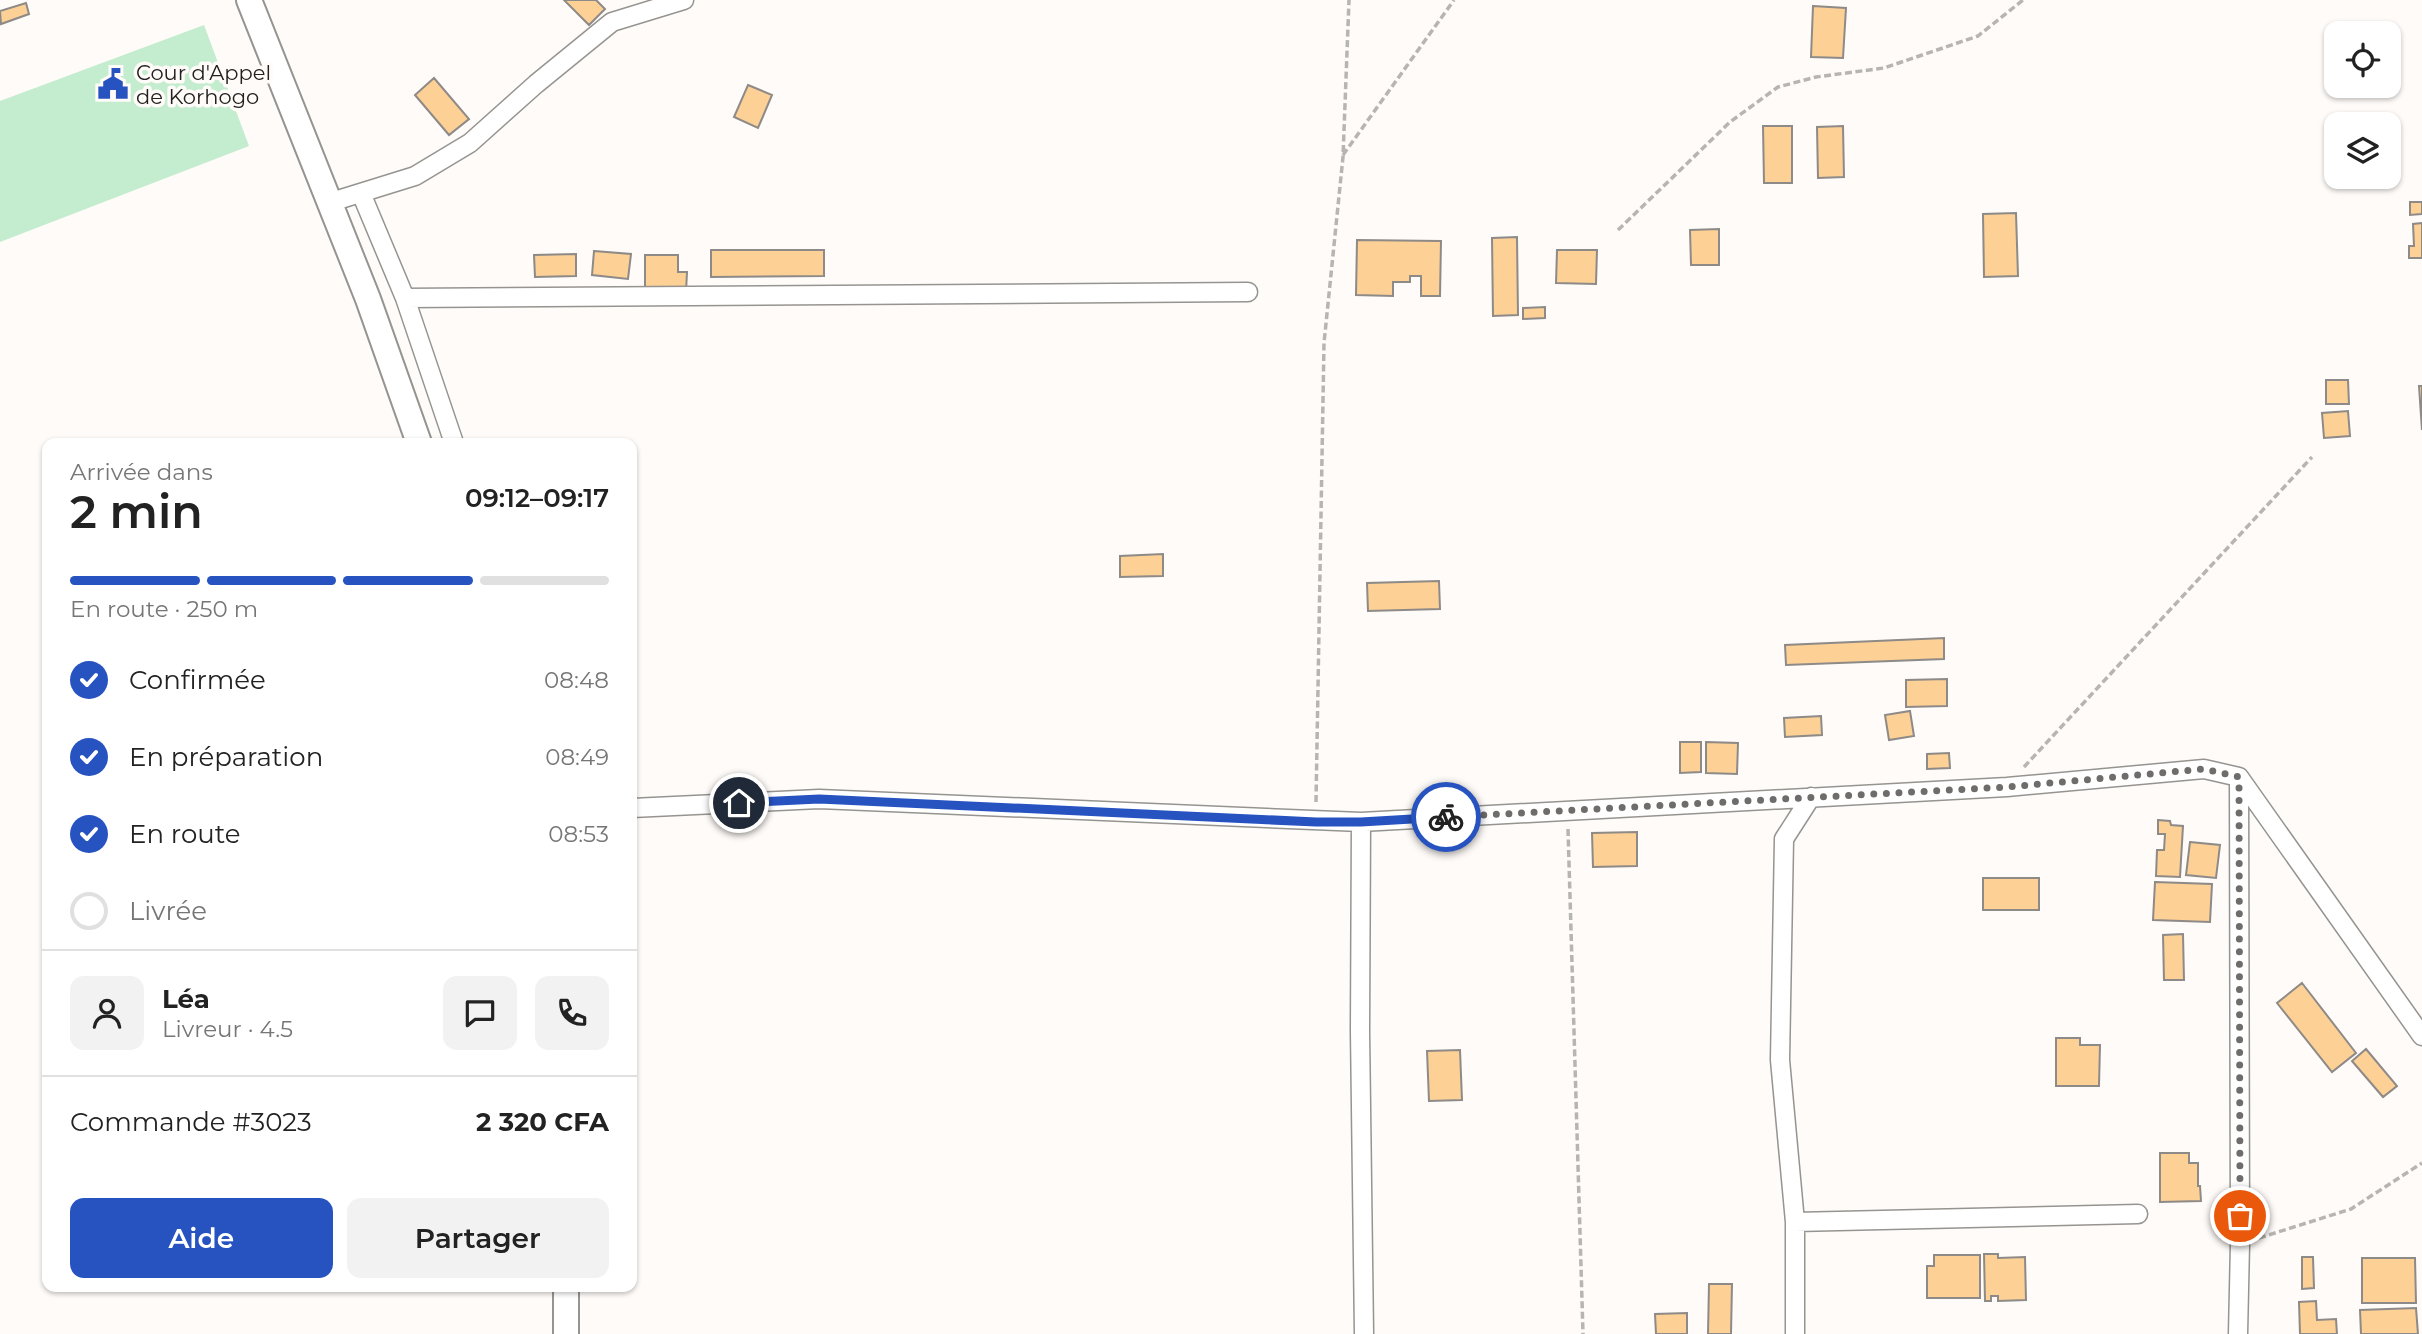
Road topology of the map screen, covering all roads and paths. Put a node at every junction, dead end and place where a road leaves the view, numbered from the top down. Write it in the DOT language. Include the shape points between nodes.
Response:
graph roads {
  1 [pos="249,0"];
  2 [pos="684,0"];
  3 [pos="1349,0"];
  4 [pos="1454,0"];
  5 [pos="2023,0"];
  6 [pos="1342,156"];
  7 [pos="361,193"];
  8 [pos="328,203"];
  9 [pos="1618,230"];
  10 [pos="1248,292"];
  11 [pos="405,298"];
  12 [pos="417,438"];
  13 [pos="452,438"];
  14 [pos="2312,457"];
  15 [pos="2239,777"];
  16 [pos="2007,787"];
  17 [pos="1811,797"];
  18 [pos="637,808"];
  19 [pos="1568,810"];
  20 [pos="1316,822"];
  21 [pos="1361,822"];
  22 [pos="2422,1036"];
  23 [pos="2422,1163"];
  24 [pos="2138,1214"];
  25 [pos="1795,1222"];
  26 [pos="2240,1244"];
  27 [pos="566,1292"];
  28 [pos="566,1334"];
  29 [pos="1364,1334"];
  30 [pos="1583,1334"];
  31 [pos="1795,1334"];
  32 [pos="2238,1334"];
  1 -- 8 [label="street"];
  2 -- 7 [label="street" via="612,22 470,143 415,176"];
  3 -- 6 [label="path"];
  4 -- 6 [label="path"];
  5 -- 9 [label="path" via="1978,36 1884,68 1816,76 1778,87 1730,122"];
  6 -- 20 [label="path" via="1324,343"];
  7 -- 8 [label="street"];
  7 -- 11 [label="street"];
  8 -- 12 [label="street"];
  10 -- 11 [label="street"];
  11 -- 13 [label="street"];
  14 -- 16 [label="path"];
  15 -- 16 [label="street" via="2204,769"];
  15 -- 22 [label="street"];
  15 -- 26 [label="street"];
  16 -- 17 [label="street"];
  17 -- 19 [label="street"];
  17 -- 25 [label="street" via="1784,839 1780,1060"];
  18 -- 20 [label="street" via="819,799"];
  19 -- 21 [label="street"];
  19 -- 30 [label="path"];
  20 -- 21 [label="street"];
  21 -- 29 [label="street"];
  23 -- 26 [label="path" via="2351,1209"];
  24 -- 25 [label="street"];
  25 -- 31 [label="street"];
  26 -- 32 [label="street"];
  27 -- 28 [label="street"];
}
